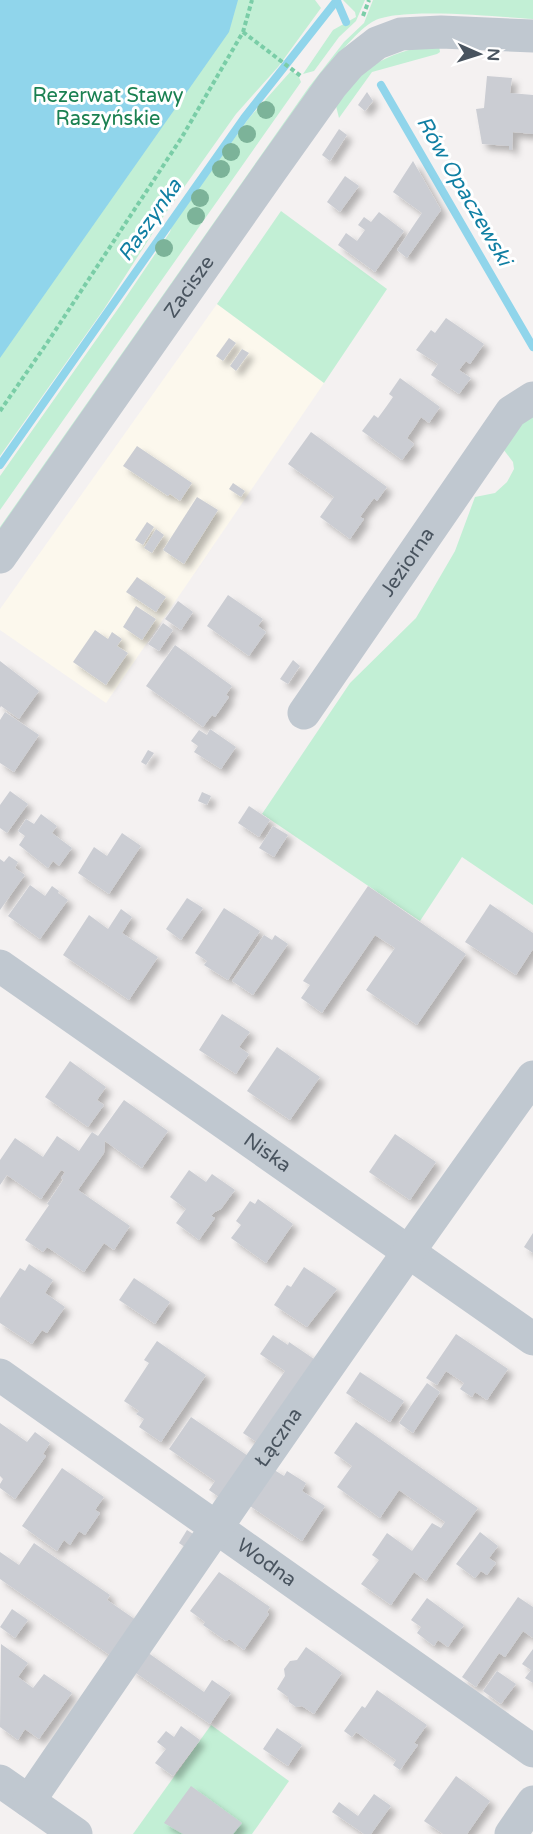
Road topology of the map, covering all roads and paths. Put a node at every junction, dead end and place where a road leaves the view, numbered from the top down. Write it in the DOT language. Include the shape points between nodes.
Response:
graph roads {
  1 [pos="252,0"];
  2 [pos="243,32"];
  3 [pos="533,36"];
  4 [pos="293,69"];
  5 [pos="522,405"];
  6 [pos="0,411"];
  7 [pos="0,557"];
  8 [pos="304,713"];
  9 [pos="0,966"];
  10 [pos="533,1077"];
  11 [pos="407,1252"];
  12 [pos="533,1339"];
  13 [pos="0,1375"];
  14 [pos="216,1527"];
  15 [pos="533,1751"];
  16 [pos="0,1780"];
  17 [pos="30,1801"];
  18 [pos="533,1802"];
  19 [pos="76,1834"];
  20 [pos="511,1834"];
  1 -- 2 [label="path"];
  2 -- 4 [label="path"];
  2 -- 6 [label="path" via="182,137"];
  3 -- 7 [label="street, Zacisze" via="441,32 396,36 367,49 350,64"];
  5 -- 8 [label="street, Jeziorna"];
  9 -- 11 [label="street, Niska"];
  10 -- 11 [label="street, Łączna"];
  11 -- 12 [label="street, Niska"];
  11 -- 14 [label="street, Łączna"];
  13 -- 14 [label="street, Wodna"];
  14 -- 15 [label="street, Wodna"];
  14 -- 17 [label="street, Łączna"];
  16 -- 17 [label="street"];
  17 -- 19 [label="street"];
  18 -- 20 [label="street"];
}
